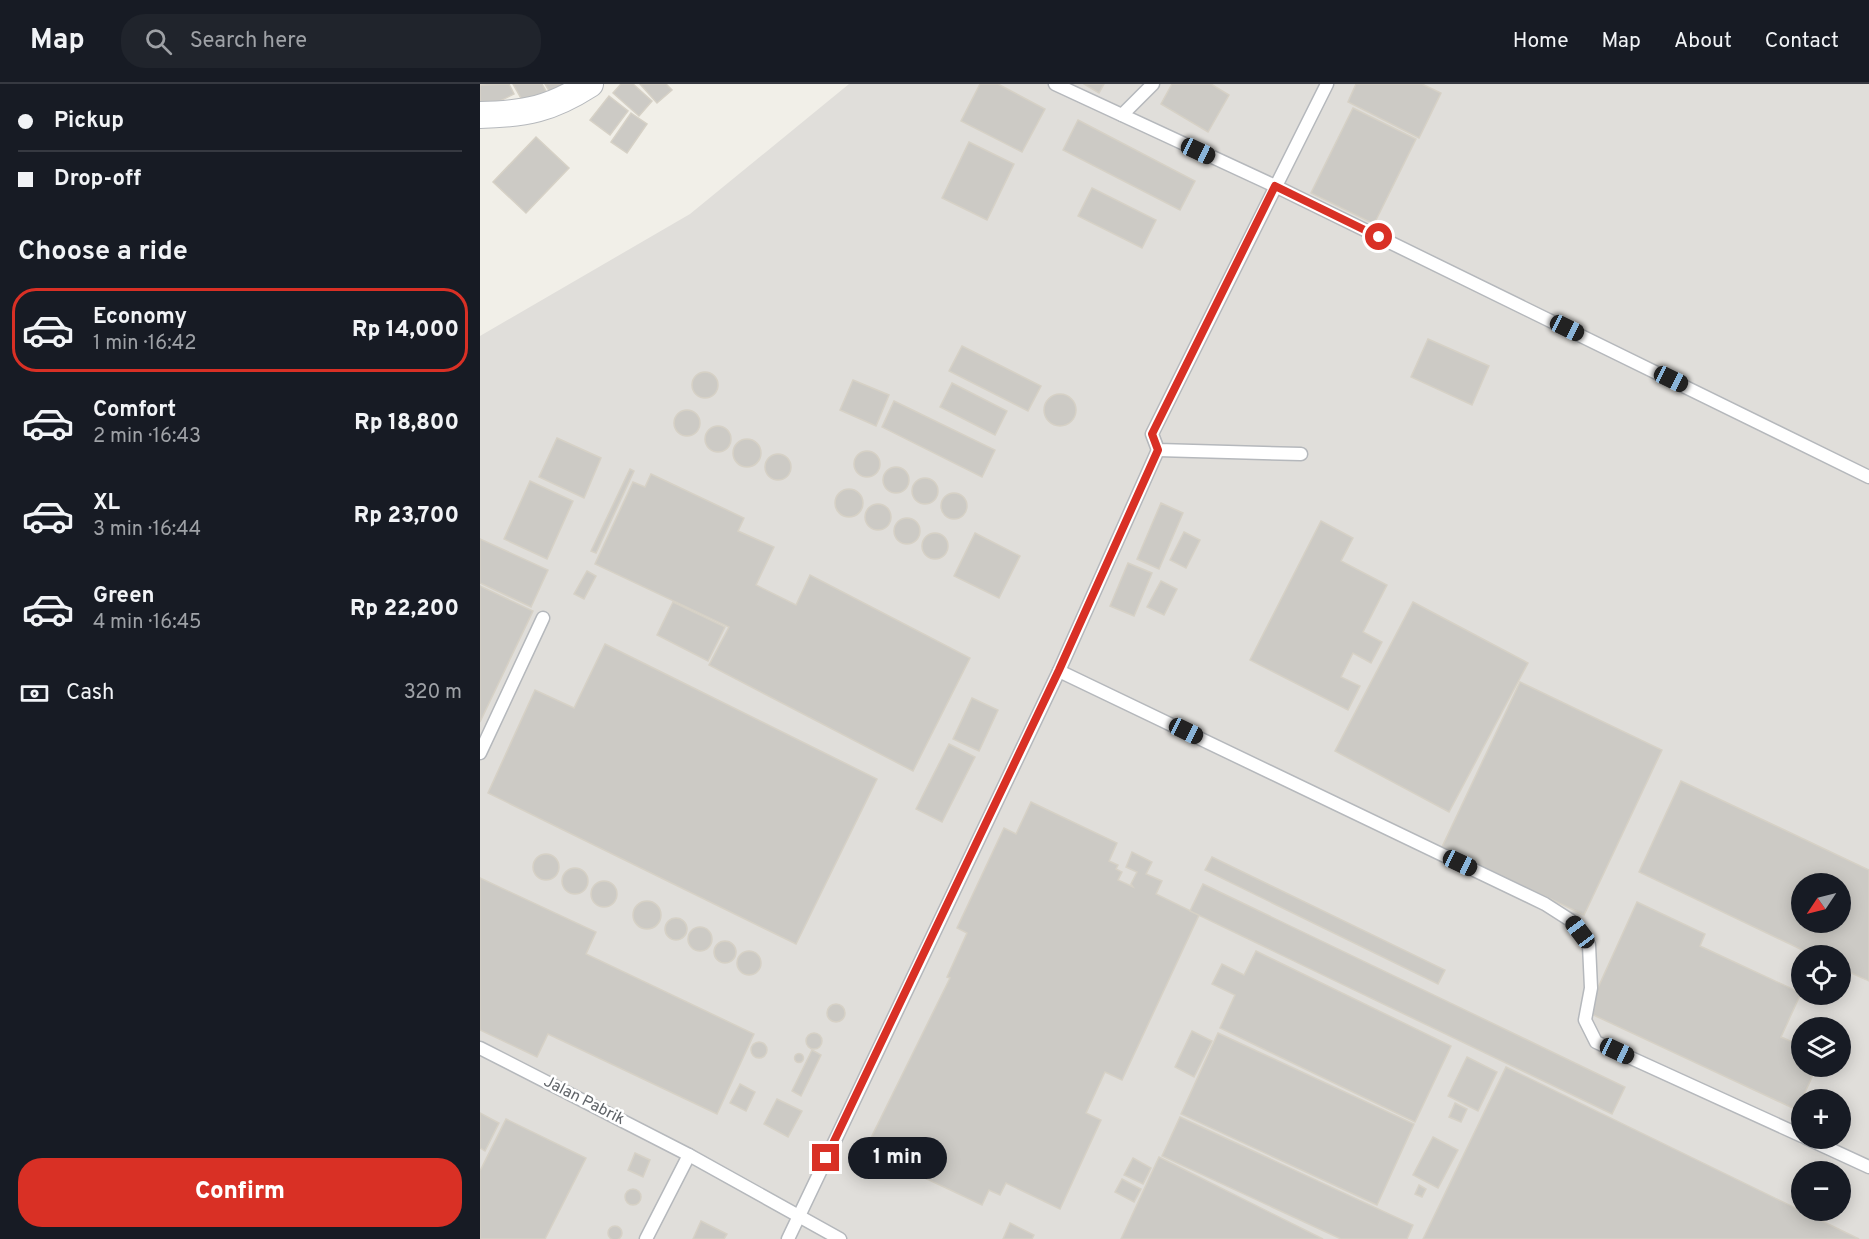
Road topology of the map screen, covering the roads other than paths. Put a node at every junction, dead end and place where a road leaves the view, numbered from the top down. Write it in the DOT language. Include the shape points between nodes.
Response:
graph roads {
  1 [pos="590,84"];
  2 [pos="1055,84"];
  3 [pos="1153,84"];
  4 [pos="1327,84"];
  5 [pos="480,115"];
  6 [pos="1122,115"];
  7 [pos="1275,186"];
  8 [pos="1158,450"];
  9 [pos="1301,453"];
  10 [pos="1869,477"];
  11 [pos="543,618"];
  12 [pos="1059,670"];
  13 [pos="480,753"];
  14 [pos="480,1048"];
  15 [pos="1791,1131"];
  16 [pos="1830,1149"];
  17 [pos="689,1155"];
  18 [pos="1869,1167"];
  19 [pos="800,1218"];
  20 [pos="646,1239"];
  21 [pos="788,1239"];
  22 [pos="840,1239"];
  1 -- 5 [label="street" via="561,103 511,114"];
  2 -- 6 [label="lane"];
  3 -- 6 [label="lane"];
  4 -- 7 [label="lane"];
  6 -- 7 [label="lane"];
  7 -- 8 [label="lane" via="1152,434"];
  7 -- 10 [label="lane"];
  8 -- 9 [label="lane"];
  8 -- 12 [label="lane"];
  11 -- 13 [label="lane"];
  12 -- 15 [label="lane" via="1545,904 1570,920 1589,945 1592,988 1585,1020 1596,1042"];
  12 -- 19 [label="lane"];
  14 -- 17 [label="lane, Jalan Pabrik"];
  16 -- 18 [label="lane"];
  17 -- 19 [label="lane, Jalan Pabrik"];
  17 -- 20 [label="lane"];
  19 -- 21 [label="lane"];
  19 -- 22 [label="lane, Jalan Pabrik"];
}
